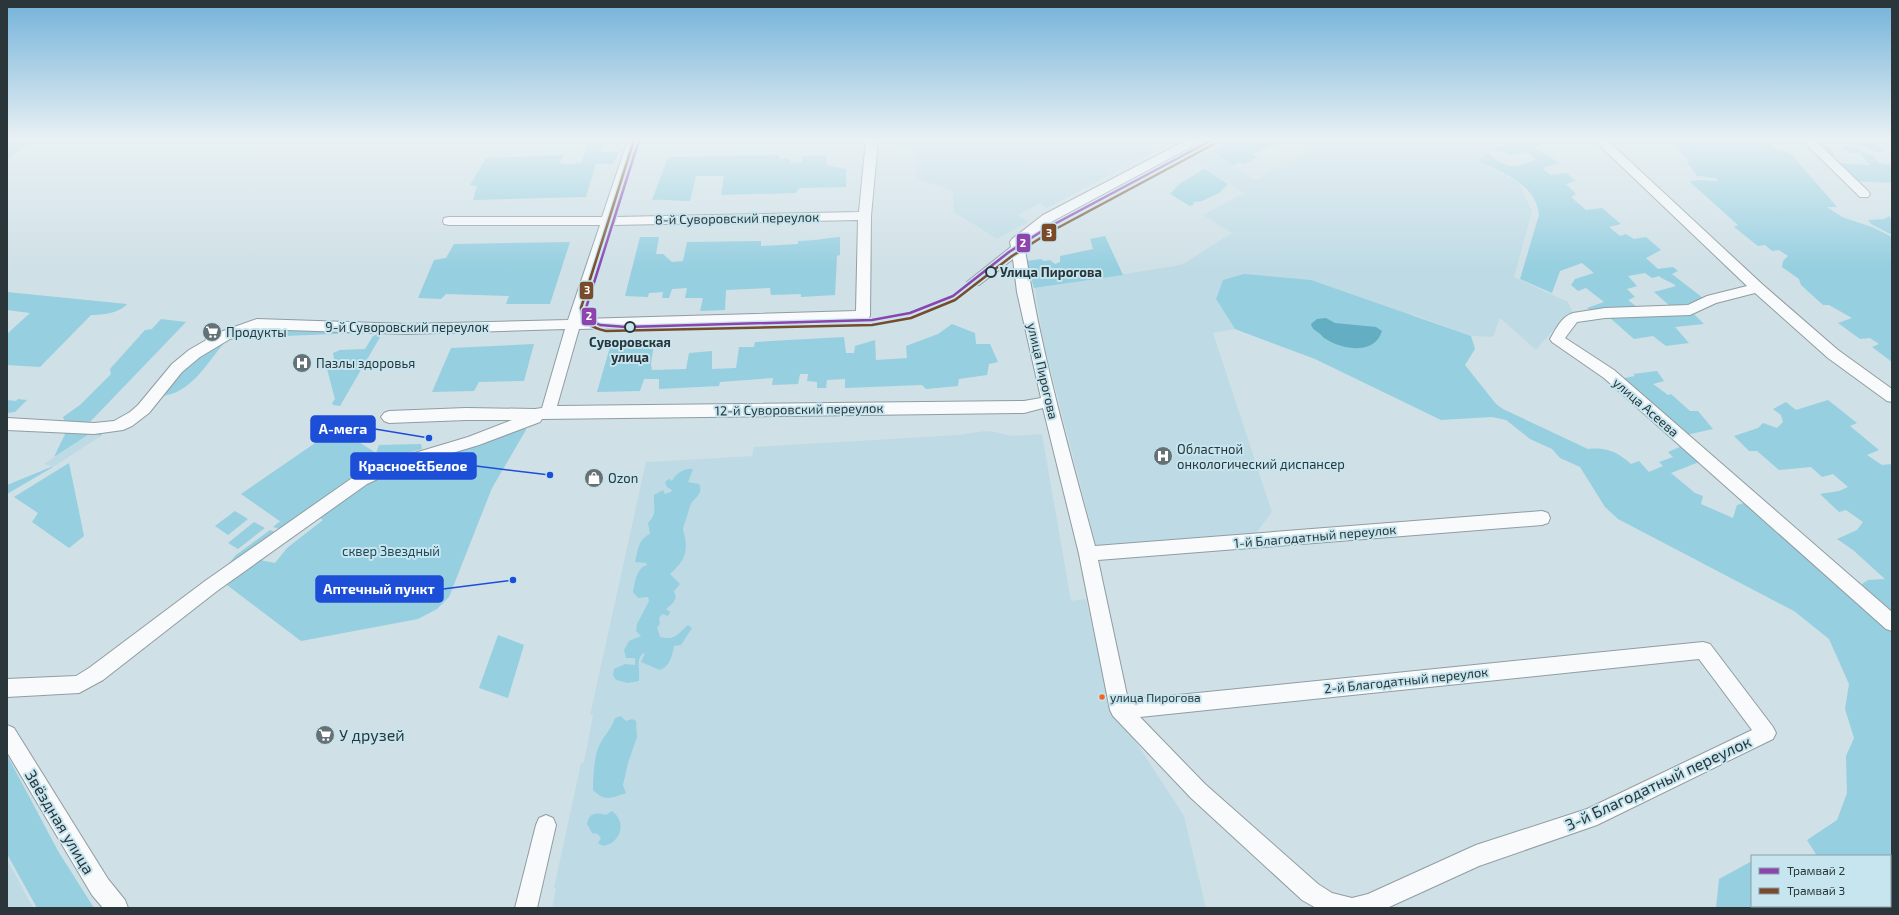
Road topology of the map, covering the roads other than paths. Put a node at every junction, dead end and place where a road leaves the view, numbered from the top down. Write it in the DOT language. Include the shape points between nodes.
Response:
graph roads {
  1 [pos="620,183"];
  2 [pos="869,183"];
  3 [pos="1115,183"];
  4 [pos="1646,183"];
  5 [pos="1852,183"];
  6 [pos="1864,194"];
  7 [pos="866,216"];
  8 [pos="449,221"];
  9 [pos="608,221"];
  10 [pos="1017,249"];
  11 [pos="974,282"];
  12 [pos="1757,287"];
  13 [pos="573,325"];
  14 [pos="1892,397"];
  15 [pos="1049,401"];
  16 [pos="548,412"];
  17 [pos="389,417"];
  18 [pos="7,424"];
  19 [pos="1542,518"];
  20 [pos="1088,554"];
  21 [pos="1892,623"];
  22 [pos="1693,650"];
  23 [pos="7,688"];
  24 [pos="1120,710"];
  25 [pos="7,734"];
  26 [pos="546,826"];
  27 [pos="117,908"];
  28 [pos="526,908"];
  29 [pos="1348,908"];
  30 [pos="1354,908"];
  1 -- 9 [label="street"];
  2 -- 7 [label="street"];
  3 -- 10 [label="street" via="1048,218 1017,242"];
  4 -- 12 [label="street"];
  5 -- 6 [label="street"];
  7 -- 9 [label="street, 8-й Суворовский переулок"];
  7 -- 13 [label="street, 9-й Суворовский переулок" via="863,316"];
  8 -- 9 [label="street, 8-й Суворовский переулок"];
  9 -- 13 [label="street"];
  10 -- 11 [label="street"];
  10 -- 15 [label="street, улица Пирогова" via="1024,292"];
  12 -- 14 [label="street" via="1833,354"];
  12 -- 21 [label="street, улица Асеева" via="1712,299 1690,310 1573,318 1557,339 1609,374"];
  13 -- 16 [label="street"];
  13 -- 18 [label="street, 9-й Суворовский переулок" via="406,329 257,324 240,328 191,357 178,367 143,409 118,426 98,428"];
  15 -- 16 [label="street, 12-й Суворовский переулок" via="1024,407"];
  15 -- 20 [label="street, улица Пирогова"];
  16 -- 17 [label="street" via="534,415"];
  16 -- 23 [label="street" via="473,441 394,465 361,480 211,586 96,674 79,684"];
  19 -- 20 [label="street, 1-й Благодатный переулок"];
  20 -- 24 [label="street, улица Пирогова"];
  22 -- 24 [label="street, 2-й Благодатный переулок"];
  22 -- 30 [label="street, 3-й Благодатный переулок" via="1703,650 1766,733 1590,818 1476,856 1368,905"];
  24 -- 29 [label="street" via="1204,796 1310,892 1328,903"];
  25 -- 27 [label="street, Звёздная улица" via="100,887"];
  26 -- 28 [label="street"];
}
